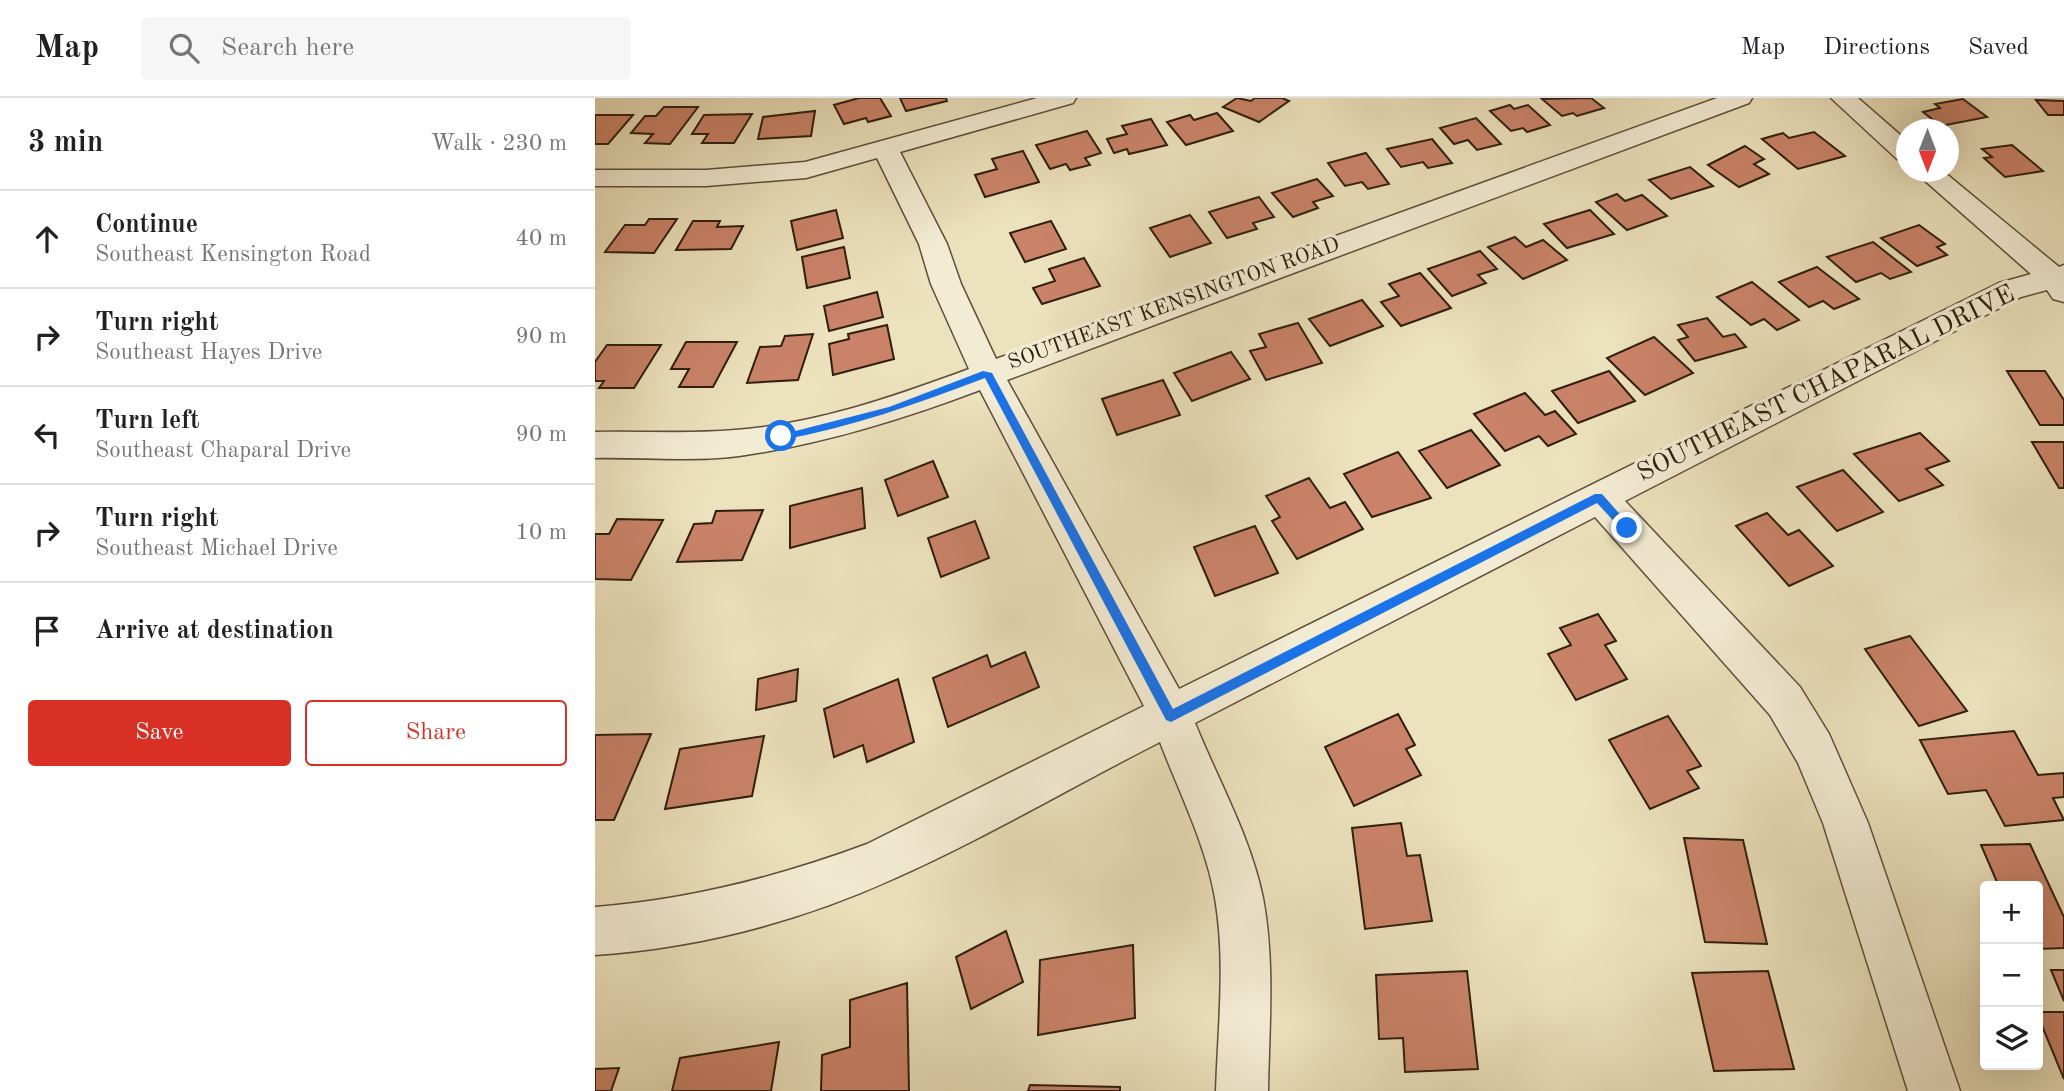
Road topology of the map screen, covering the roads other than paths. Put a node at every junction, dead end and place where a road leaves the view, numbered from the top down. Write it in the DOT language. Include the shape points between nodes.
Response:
graph roads {
  1 [pos="1063,98"];
  2 [pos="1740,98"];
  3 [pos="1843,98"];
  4 [pos="1896,144"];
  5 [pos="886,150"];
  6 [pos="595,178"];
  7 [pos="1940,182"];
  8 [pos="2060,281"];
  9 [pos="987,373"];
  10 [pos="595,445"];
  11 [pos="1599,497"];
  12 [pos="1171,716"];
  13 [pos="595,931"];
  14 [pos="1242,1091"];
  15 [pos="1934,1091"];
  1 -- 5 [label="street"];
  2 -- 9 [label="street, SOUTHEAST KENSINGTON ROAD"];
  3 -- 4 [label="street"];
  5 -- 6 [label="street" via="776,174"];
  5 -- 9 [label="street" via="933,244"];
  7 -- 8 [label="street"];
  8 -- 11 [label="street, SOUTHEAST CHAPARAL DRIVE" via="2010,290"];
  9 -- 10 [label="street, SOUTHEAST KENSINGTON ROAD" via="892,410 831,427 736,443"];
  9 -- 12 [label="street"];
  11 -- 12 [label="street, SOUTHEAST CHAPARAL DRIVE"];
  11 -- 15 [label="street" via="1785,701 1805,729 1827,771 1850,833"];
  12 -- 13 [label="street, SOUTHEAST CHAPARAL DRIVE" via="877,863 792,896 679,922"];
  12 -- 14 [label="street" via="1239,898 1245,958"];
}
